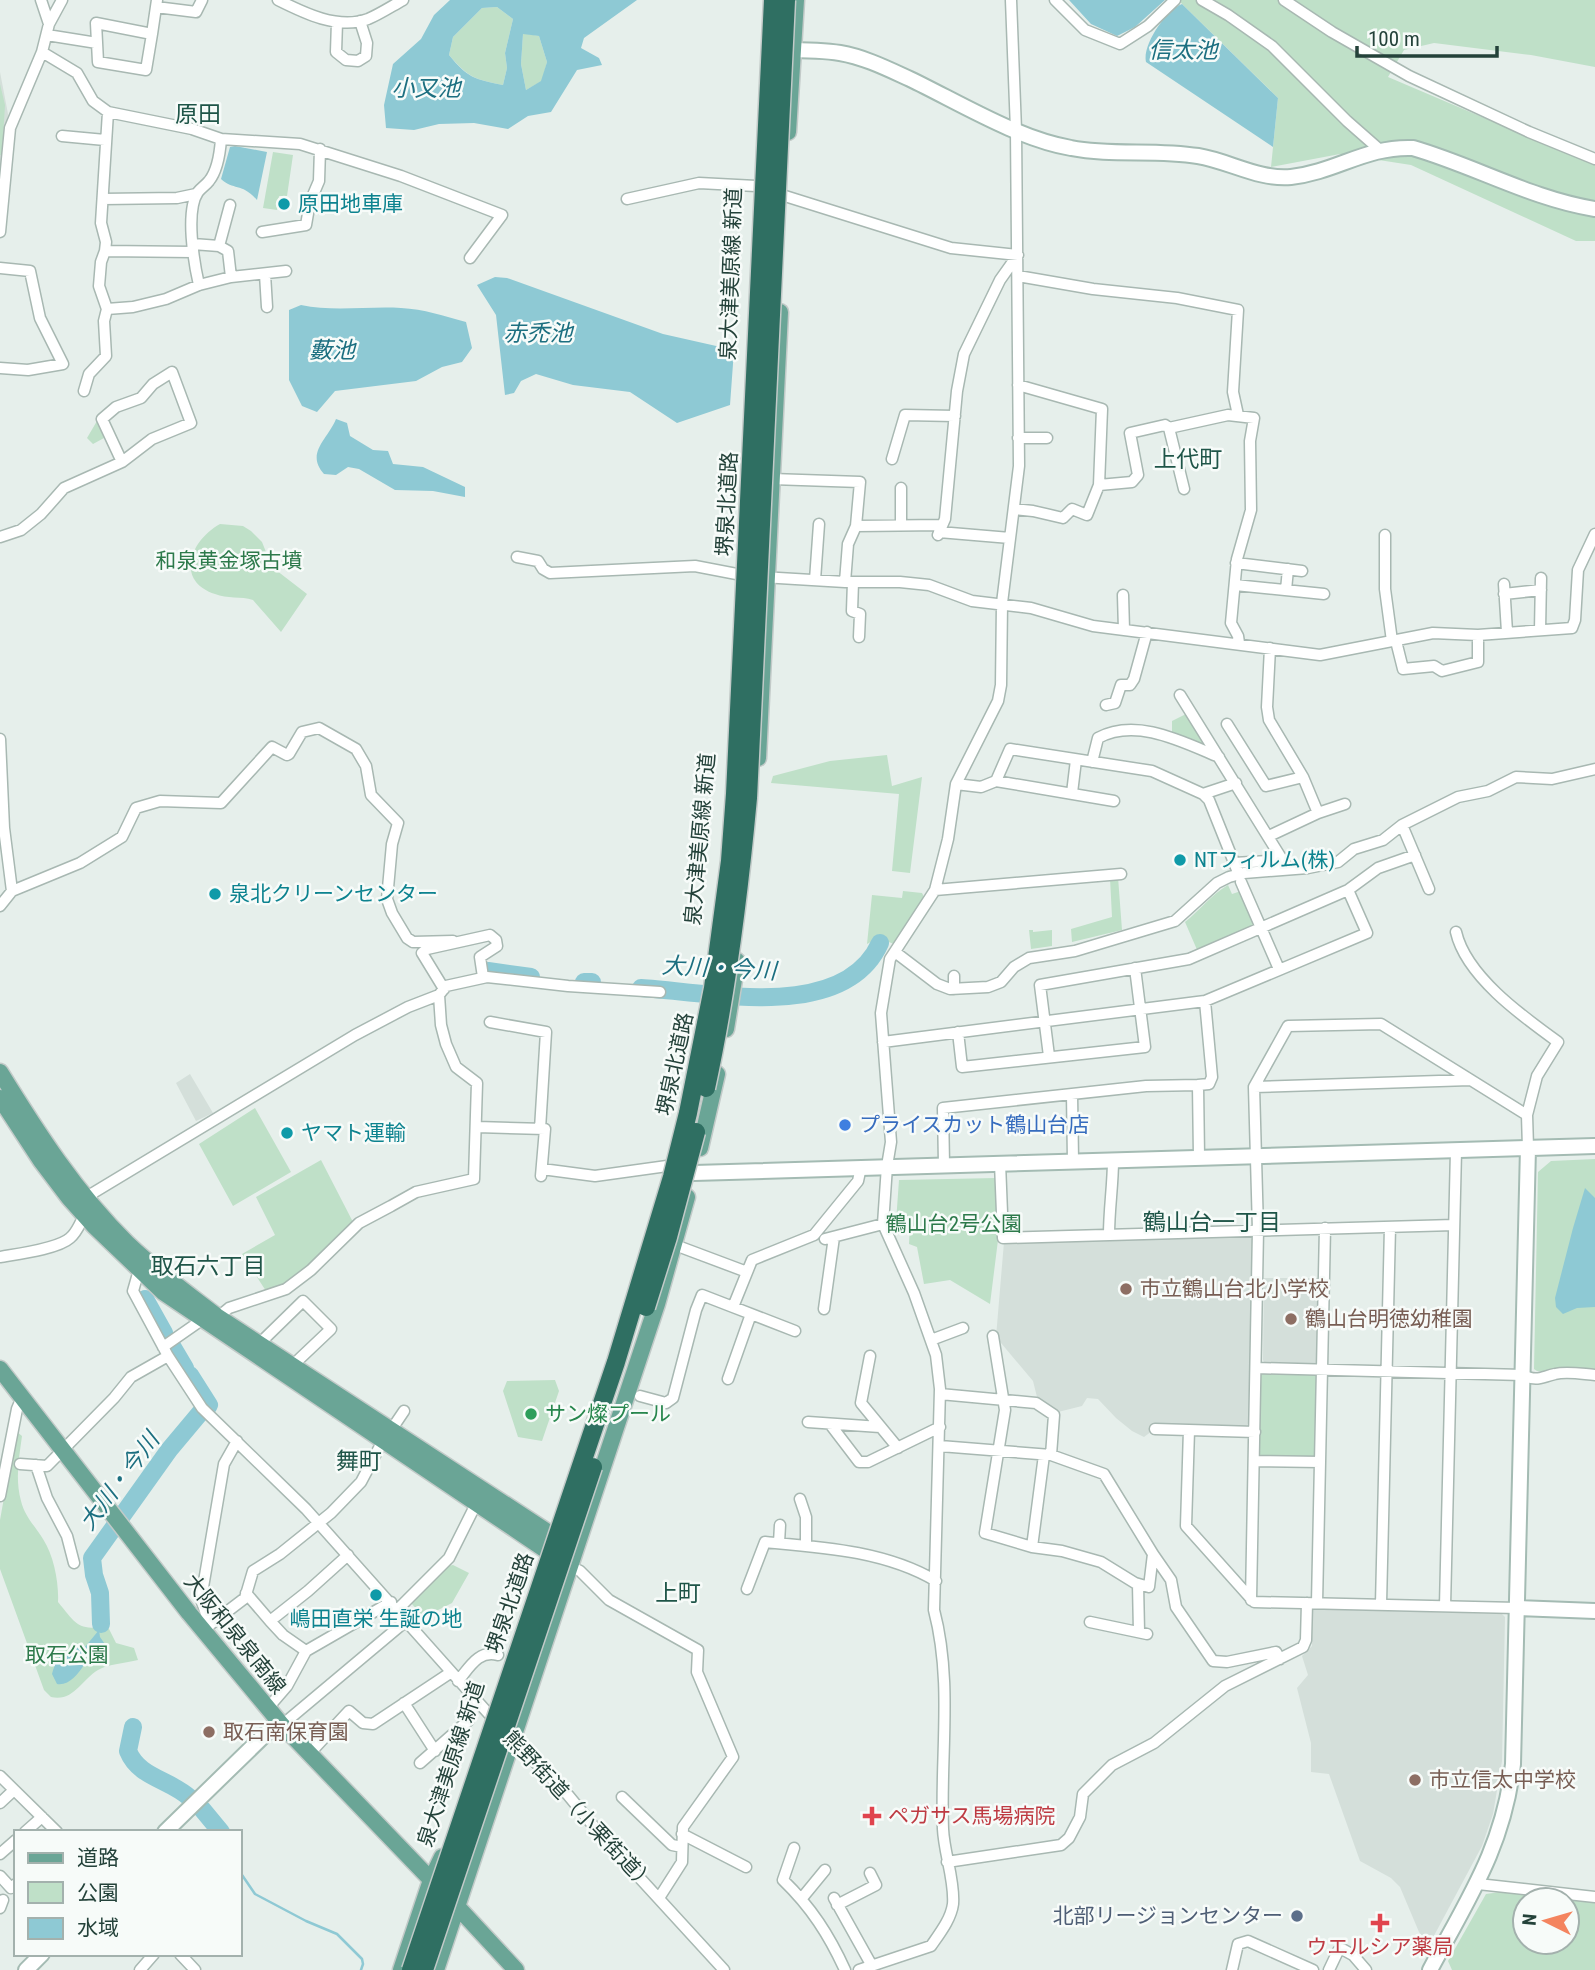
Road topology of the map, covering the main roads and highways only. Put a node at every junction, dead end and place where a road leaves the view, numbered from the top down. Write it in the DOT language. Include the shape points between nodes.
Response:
graph roads {
  1 [pos="765,0"];
  2 [pos="773,0"];
  3 [pos="786,0"];
  4 [pos="796,0"];
  5 [pos="0,1072"];
  6 [pos="0,1098"];
  7 [pos="87,1208"];
  8 [pos="0,1369"];
  9 [pos="387,1435"];
  10 [pos="547,1541"];
  11 [pos="573,1558"];
  12 [pos="431,1880"];
  13 [pos="457,1907"];
  14 [pos="408,1962"];
  15 [pos="438,1965"];
  16 [pos="399,1970"];
  17 [pos="424,1970"];
  18 [pos="516,1970"];
  1 -- 10 [label="main road, 泉大津美原線 新道" via="739,576 719,894 687,1086 667,1166 616,1337"];
  2 -- 14 [label="highway, 堺泉北道路, bridge" via="736,780 713,988 688,1113 636,1300"];
  3 -- 17 [label="highway, 堺泉北道路, bridge" via="748,797 723,1001 668,1237"];
  4 -- 11 [label="main road" via="754,815 735,982 675,1245"];
  5 -- 7 [label="main road"];
  6 -- 7 [label="main road" via="41,1161"];
  7 -- 9 [label="main road" via="218,1317 293,1365"];
  7 -- 9 [label="main road" via="163,1292"];
  8 -- 12 [label="main road, 大阪和泉泉南線" via="268,1708"];
  9 -- 10 [label="main road"];
  9 -- 10 [label="main road" via="476,1504"];
  10 -- 11 [label="main road"];
  10 -- 12 [label="main road, 泉大津美原線 新道"];
  11 -- 13 [label="main road"];
  12 -- 13 [label="main road, 大阪和泉泉南線"];
  12 -- 14 [label="main road, 泉大津美原線 新道"];
  13 -- 15 [label="main road"];
  13 -- 18 [label="main road, 大阪和泉泉南線"];
  14 -- 16 [label="main road, 泉大津美原線 新道"];
}
